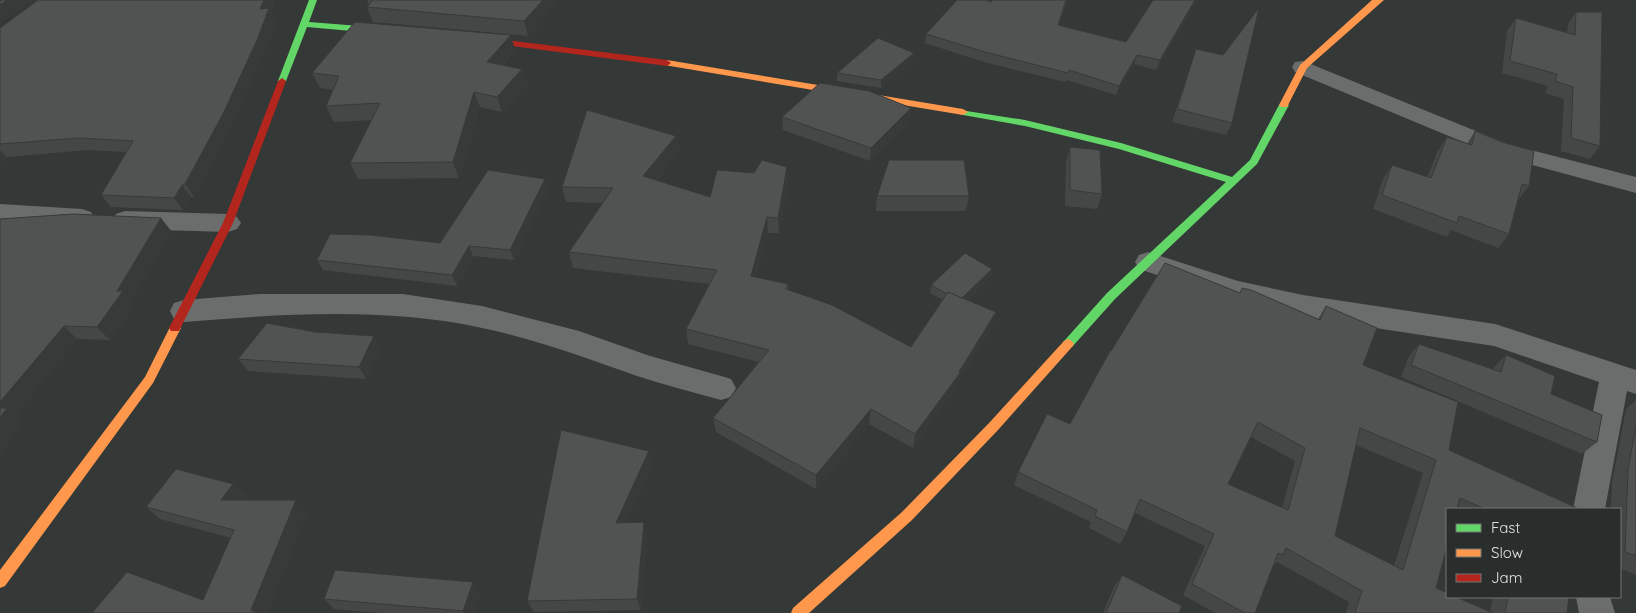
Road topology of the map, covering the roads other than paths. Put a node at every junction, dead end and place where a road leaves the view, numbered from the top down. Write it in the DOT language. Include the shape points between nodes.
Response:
graph roads {
  1 [pos="312,0"];
  2 [pos="1376,0"];
  3 [pos="304,24"];
  4 [pos="400,32"];
  5 [pos="467,38"];
  6 [pos="1303,67"];
  7 [pos="1234,181"];
  8 [pos="1636,185"];
  9 [pos="0,213"];
  10 [pos="228,223"];
  11 [pos="1148,262"];
  12 [pos="184,312"];
  13 [pos="1626,378"];
  14 [pos="721,388"];
  15 [pos="1589,508"];
  16 [pos="0,581"];
  17 [pos="1593,598"];
  18 [pos="798,613"];
  19 [pos="1597,613"];
  1 -- 3 [label="street"];
  2 -- 6 [label="street"];
  3 -- 4 [label="street"];
  3 -- 10 [label="street"];
  5 -- 7 [label="street" via="645,60 1025,123 1121,146"];
  6 -- 7 [label="street" via="1254,162"];
  6 -- 8 [label="street" via="1500,149 1562,168"];
  7 -- 11 [label="street"];
  9 -- 10 [label="street"];
  10 -- 12 [label="street"];
  11 -- 13 [label="street" via="1238,291 1304,306 1495,335"];
  11 -- 18 [label="street" via="1111,296 994,426 907,516"];
  12 -- 14 [label="street" via="260,305 412,306 482,317 579,342 647,367"];
  12 -- 16 [label="street" via="149,380"];
  13 -- 15 [label="street"];
  17 -- 19 [label="street"];
}
